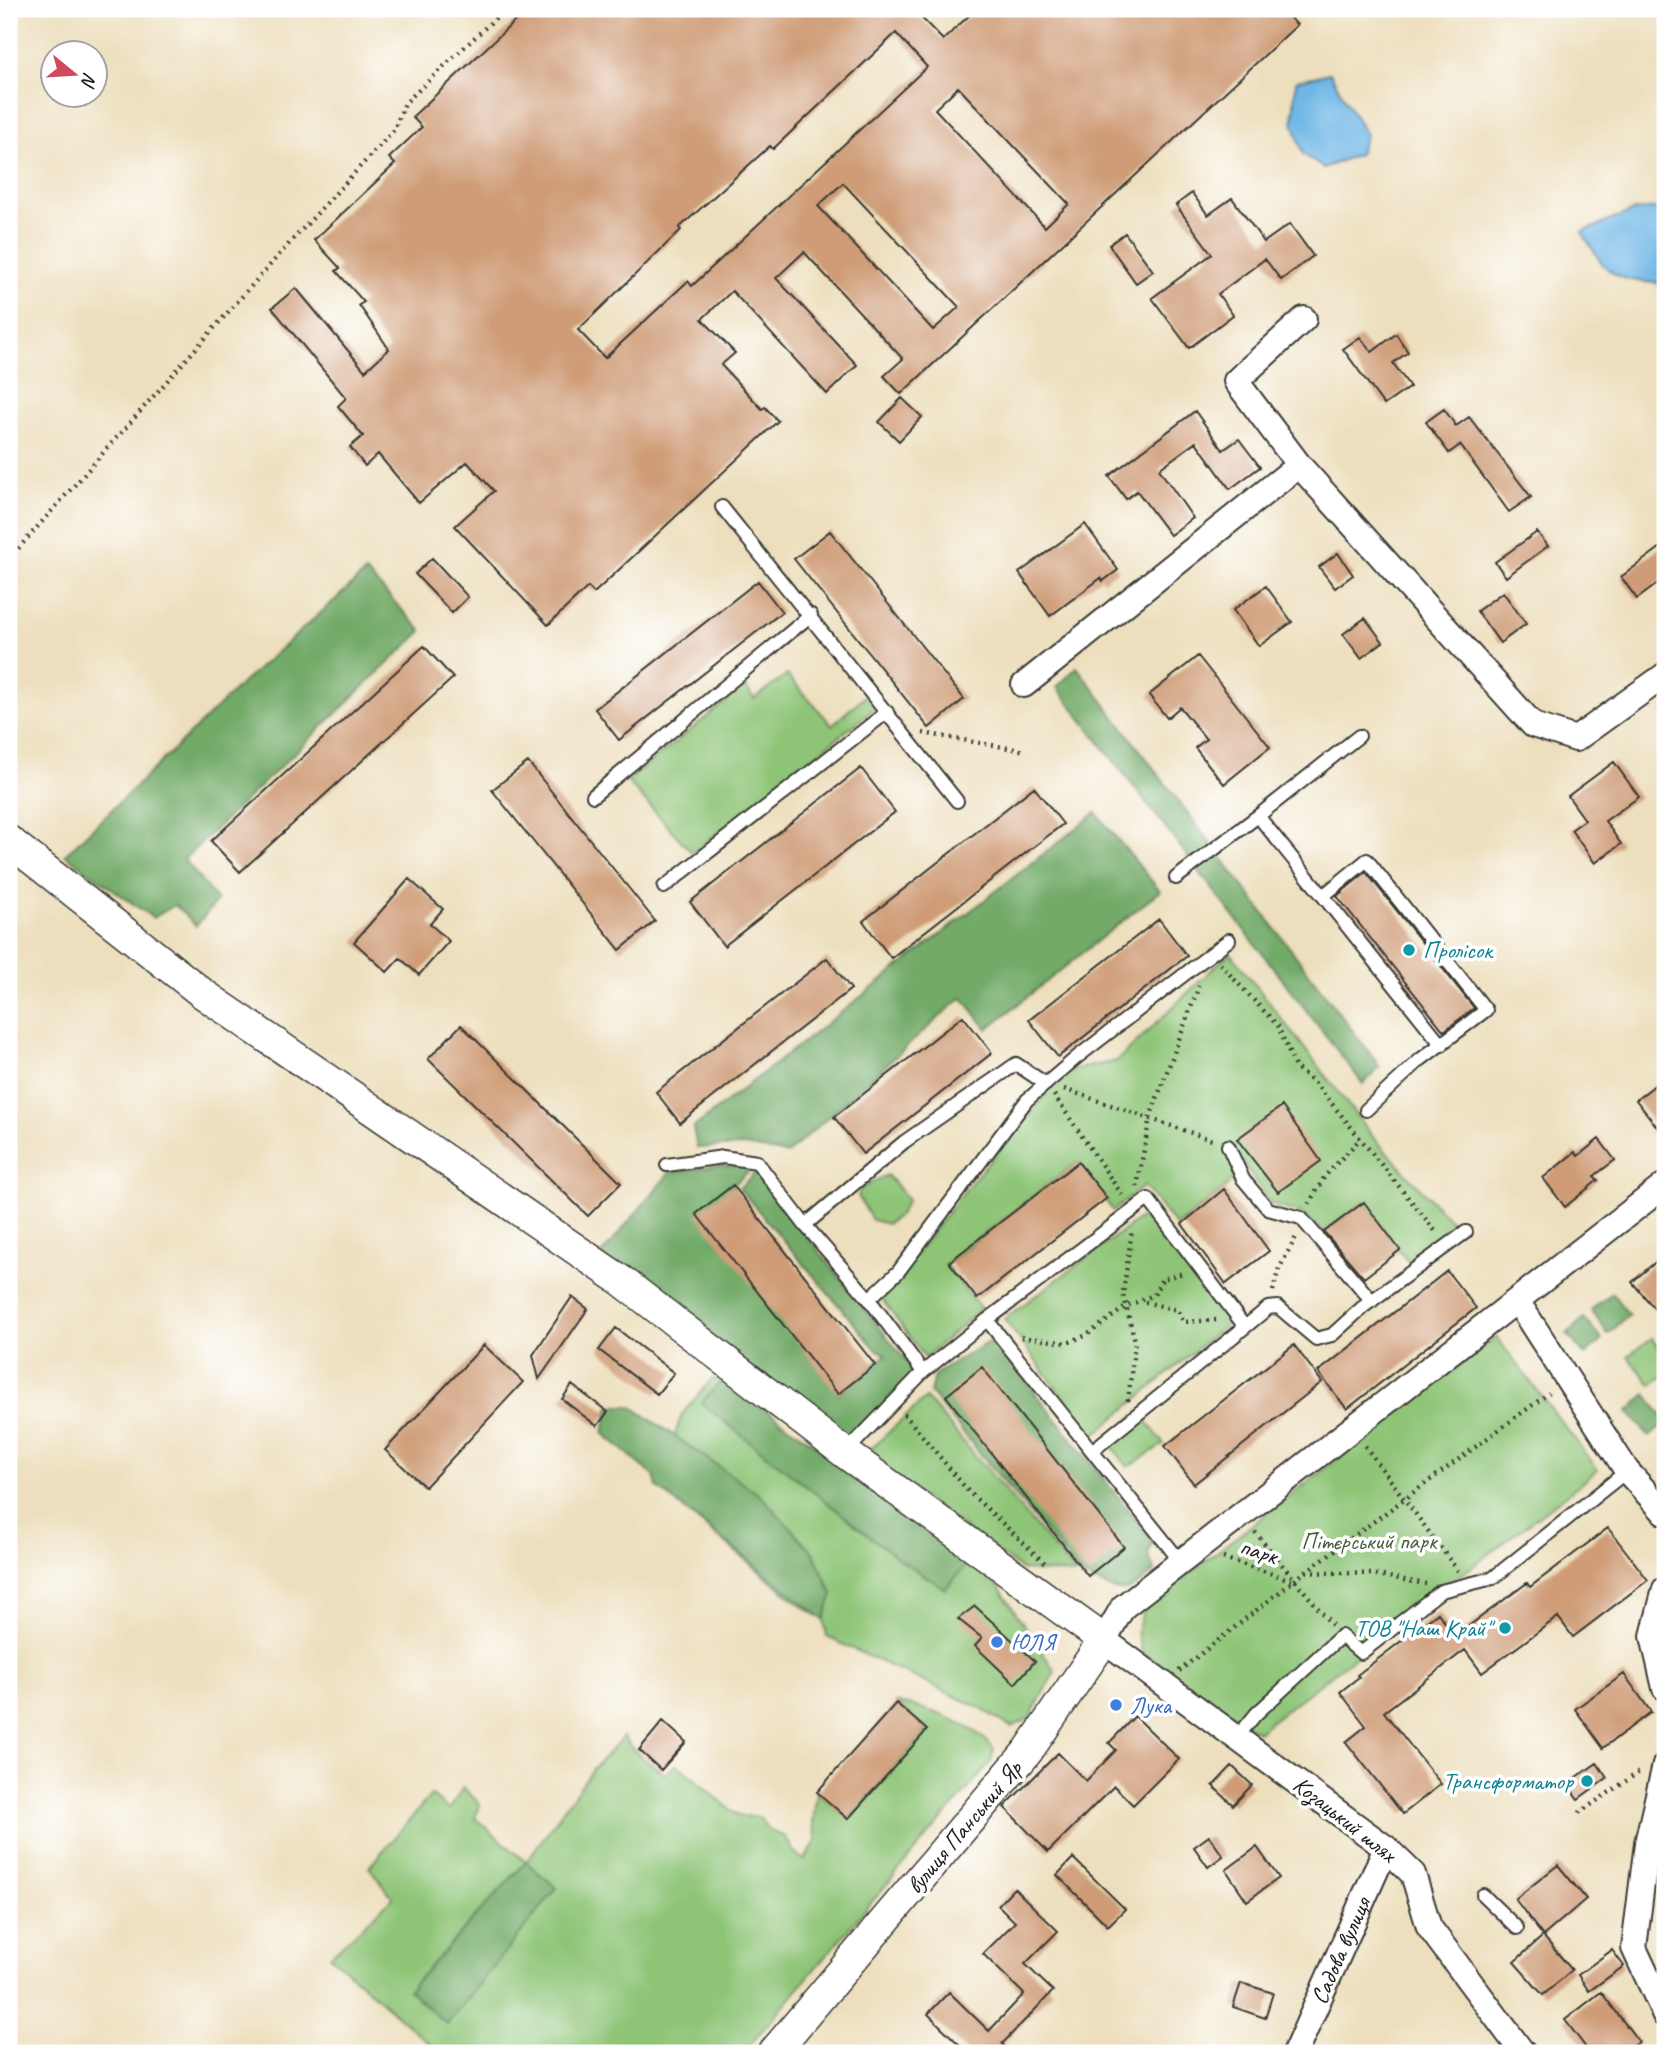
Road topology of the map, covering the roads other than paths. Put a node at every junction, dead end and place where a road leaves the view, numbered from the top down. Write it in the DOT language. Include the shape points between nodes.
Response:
graph roads {
  1 [pos="1304,319"];
  2 [pos="1299,466"];
  3 [pos="722,507"];
  4 [pos="811,615"];
  5 [pos="1665,675"];
  6 [pos="1024,685"];
  7 [pos="887,712"];
  8 [pos="1359,736"];
  9 [pos="593,796"];
  10 [pos="957,801"];
  11 [pos="1258,816"];
  12 [pos="9,841"];
  13 [pos="1176,877"];
  14 [pos="664,887"];
  15 [pos="1323,897"];
  16 [pos="1229,940"];
  17 [pos="1442,1045"];
  18 [pos="1046,1084"];
  19 [pos="1366,1110"];
  20 [pos="1228,1146"];
  21 [pos="667,1164"];
  22 [pos="1665,1185"];
  23 [pos="805,1225"];
  24 [pos="1466,1232"];
  25 [pos="869,1299"];
  26 [pos="1372,1301"];
  27 [pos="1517,1301"];
  28 [pos="987,1320"];
  29 [pos="1245,1327"];
  30 [pos="923,1372"];
  31 [pos="1092,1451"];
  32 [pos="845,1453"];
  33 [pos="1628,1471"];
  34 [pos="1665,1513"];
  35 [pos="1181,1562"];
  36 [pos="1665,1590"];
  37 [pos="1104,1640"];
  38 [pos="1665,1688"];
  39 [pos="1238,1736"];
  40 [pos="1654,1767"];
  41 [pos="1386,1848"];
  42 [pos="1483,1895"];
  43 [pos="1517,1928"];
  44 [pos="1665,2015"];
  45 [pos="773,2053"];
  46 [pos="1295,2053"];
  47 [pos="1523,2053"];
  1 -- 2 [label="street" via="1236,381"];
  2 -- 5 [label="street" via="1533,725 1576,739"];
  2 -- 6 [label="street"];
  3 -- 4 [label="lane"];
  4 -- 7 [label="lane"];
  4 -- 9 [label="lane"];
  7 -- 10 [label="lane"];
  7 -- 14 [label="lane"];
  8 -- 11 [label="lane"];
  11 -- 13 [label="lane"];
  11 -- 15 [label="lane"];
  12 -- 32 [label="street" via="202,993 622,1281"];
  15 -- 17 [label="lane"];
  15 -- 17 [label="lane" via="1367,860 1486,1010"];
  16 -- 18 [label="lane"];
  17 -- 19 [label="lane"];
  18 -- 23 [label="lane" via="1016,1064 904,1142"];
  18 -- 25 [label="lane" via="1019,1110 898,1272"];
  20 -- 26 [label="lane" via="1243,1180 1268,1209 1301,1218"];
  21 -- 23 [label="lane" via="723,1157 757,1162"];
  22 -- 27 [label="street"];
  23 -- 25 [label="lane"];
  24 -- 26 [label="lane"];
  25 -- 30 [label="lane"];
  26 -- 29 [label="lane" via="1332,1335 1315,1339 1278,1307 1268,1308"];
  27 -- 33 [label="street"];
  27 -- 35 [label="street"];
  28 -- 29 [label="lane" via="1148,1199"];
  28 -- 30 [label="lane"];
  28 -- 31 [label="lane"];
  29 -- 31 [label="lane"];
  30 -- 32 [label="lane"];
  31 -- 35 [label="lane"];
  32 -- 37 [label="street"];
  33 -- 34 [label="street"];
  33 -- 39 [label="lane" via="1493,1578 1441,1591 1361,1653 1341,1636"];
  35 -- 37 [label="street" via="1124,1607"];
  36 -- 38 [label="street" via="1653,1636"];
  37 -- 39 [label="street, Козацький шлях"];
  37 -- 45 [label="street, вулиця Панський Яр" via="1028,1751"];
  39 -- 41 [label="street, Козацький шлях"];
  40 -- 44 [label="street" via="1634,1948"];
  41 -- 46 [label="street, Садова вулиця"];
  41 -- 47 [label="street, Козацький шлях" via="1413,1874 1429,1927"];
  42 -- 43 [label="lane"];
}
